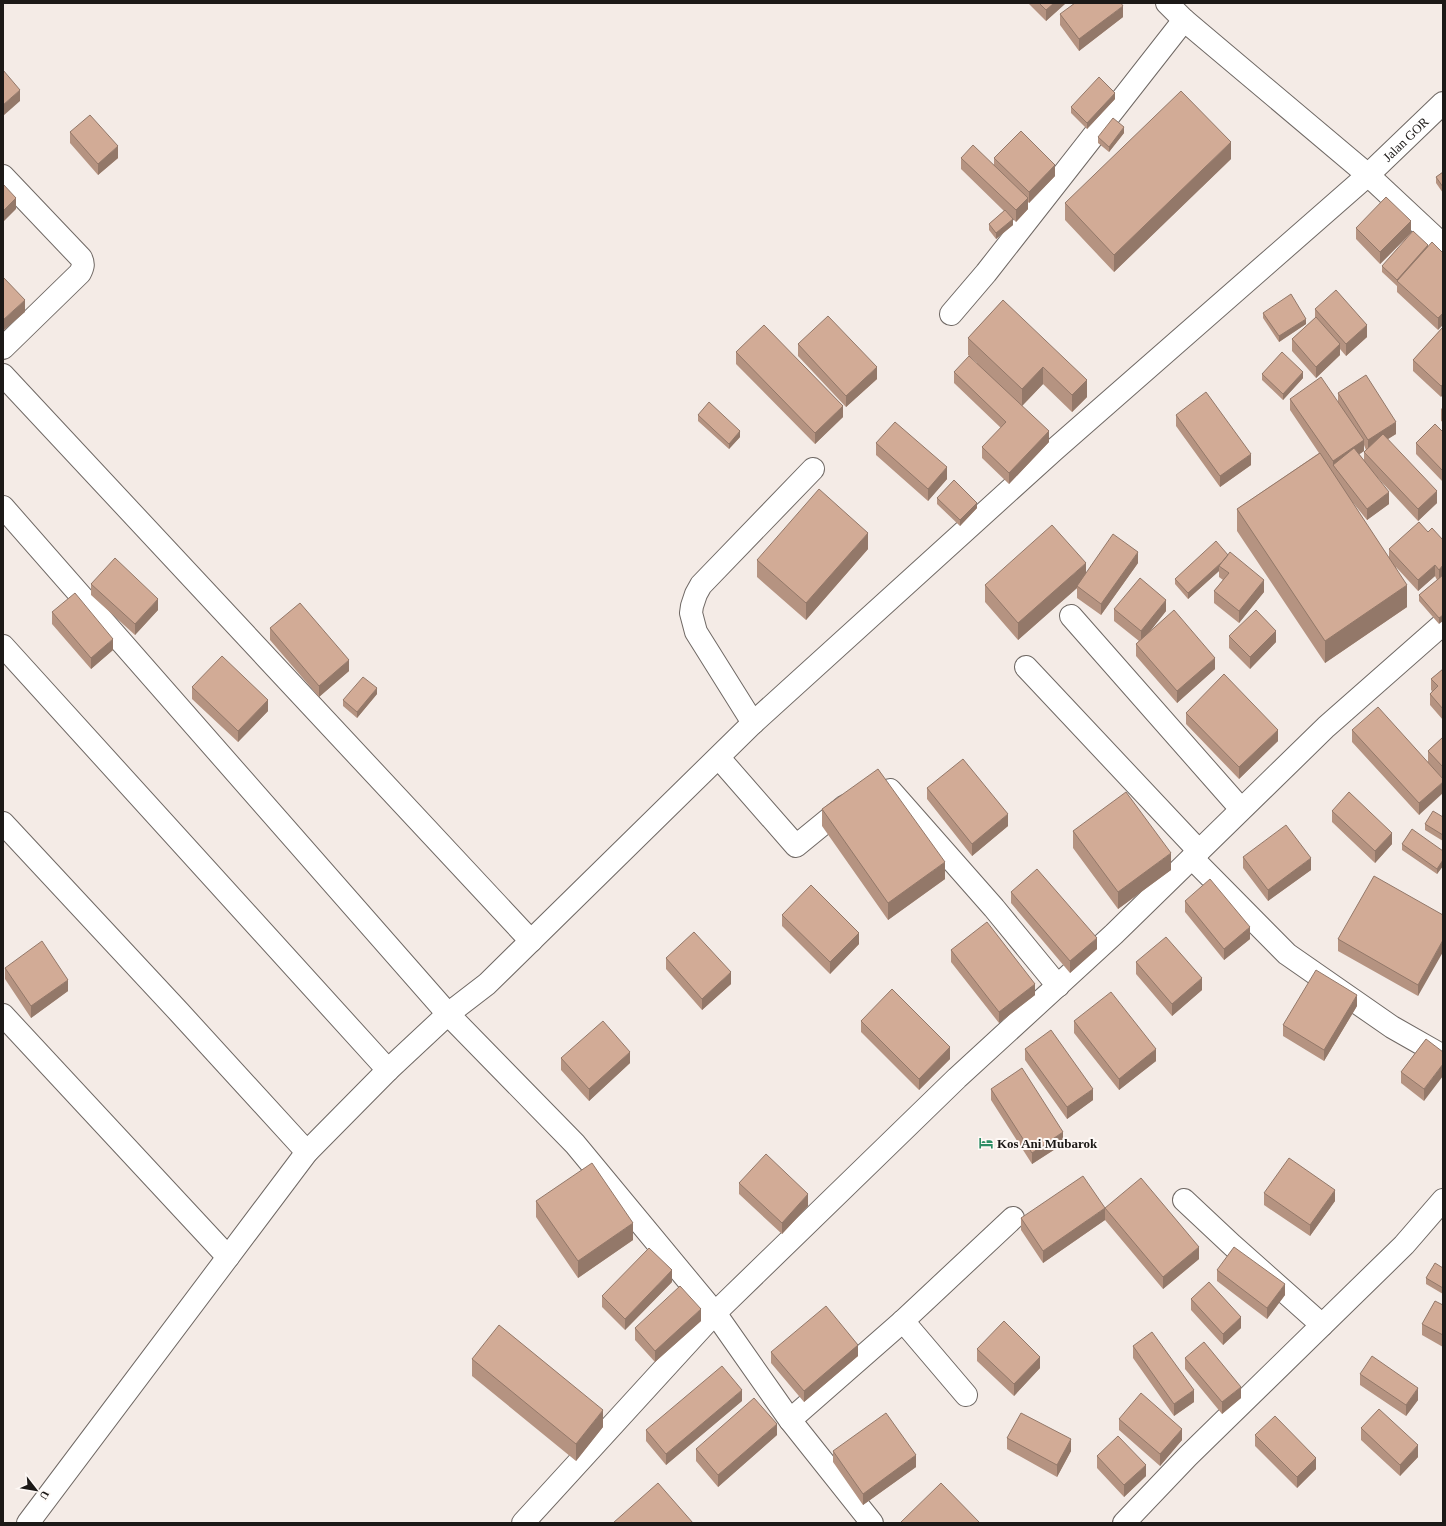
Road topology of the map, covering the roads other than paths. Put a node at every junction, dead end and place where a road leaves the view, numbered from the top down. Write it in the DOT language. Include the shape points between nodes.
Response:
graph roads {
  1 [pos="1167,3"];
  2 [pos="1184,20"];
  3 [pos="1443,103"];
  4 [pos="1368,175"];
  5 [pos="3,176"];
  6 [pos="1443,245"];
  7 [pos="951,314"];
  8 [pos="3,348"];
  9 [pos="3,375"];
  10 [pos="813,469"];
  11 [pos="3,507"];
  12 [pos="1071,616"];
  13 [pos="1443,624"];
  14 [pos="3,646"];
  15 [pos="1026,667"];
  16 [pos="753,723"];
  17 [pos="718,758"];
  18 [pos="1241,809"];
  19 [pos="3,823"];
  20 [pos="1195,855"];
  21 [pos="530,941"];
  22 [pos="1058,986"];
  23 [pos="448,1014"];
  24 [pos="3,1015"];
  25 [pos="1443,1056"];
  26 [pos="388,1070"];
  27 [pos="306,1152"];
  28 [pos="1184,1200"];
  29 [pos="1443,1200"];
  30 [pos="1013,1218"];
  31 [pos="228,1257"];
  32 [pos="715,1312"];
  33 [pos="903,1321"];
  34 [pos="1322,1325"];
  35 [pos="966,1395"];
  36 [pos="790,1420"];
  37 [pos="28,1523"];
  38 [pos="523,1523"];
  39 [pos="872,1523"];
  40 [pos="1124,1523"];
  1 -- 2 [label="street"];
  2 -- 4 [label="street"];
  2 -- 7 [label="street"];
  3 -- 4 [label="street, Jalan GOR"];
  4 -- 6 [label="street"];
  4 -- 16 [label="street, Jalan GOR" via="1054,450"];
  5 -- 8 [label="street" via="83,263 80,273"];
  9 -- 21 [label="street"];
  10 -- 16 [label="street" via="701,585 692,606 691,613 696,632"];
  11 -- 23 [label="street"];
  12 -- 18 [label="street"];
  13 -- 18 [label="street" via="1326,727"];
  14 -- 26 [label="street"];
  15 -- 20 [label="street"];
  16 -- 17 [label="street, Jalan GOR"];
  17 -- 21 [label="street, Jalan GOR"];
  17 -- 22 [label="street" via="796,846 879,778 994,908"];
  18 -- 20 [label="street"];
  19 -- 27 [label="street"];
  20 -- 22 [label="street"];
  20 -- 25 [label="street" via="1287,954 1392,1027"];
  21 -- 23 [label="street, Jalan GOR" via="487,984"];
  22 -- 32 [label="street" via="957,1078"];
  23 -- 26 [label="street, Jalan GOR"];
  23 -- 32 [label="street" via="574,1144"];
  24 -- 31 [label="street"];
  26 -- 27 [label="street, Jalan GOR"];
  27 -- 31 [label="street, Jalan GOR"];
  28 -- 34 [label="street"];
  29 -- 34 [label="street" via="1404,1245"];
  30 -- 33 [label="street"];
  31 -- 37 [label="street, Jalan GOR"];
  32 -- 36 [label="street"];
  32 -- 38 [label="street"];
  33 -- 35 [label="street"];
  33 -- 36 [label="street"];
  34 -- 40 [label="street" via="1187,1457"];
  36 -- 39 [label="street"];
}
